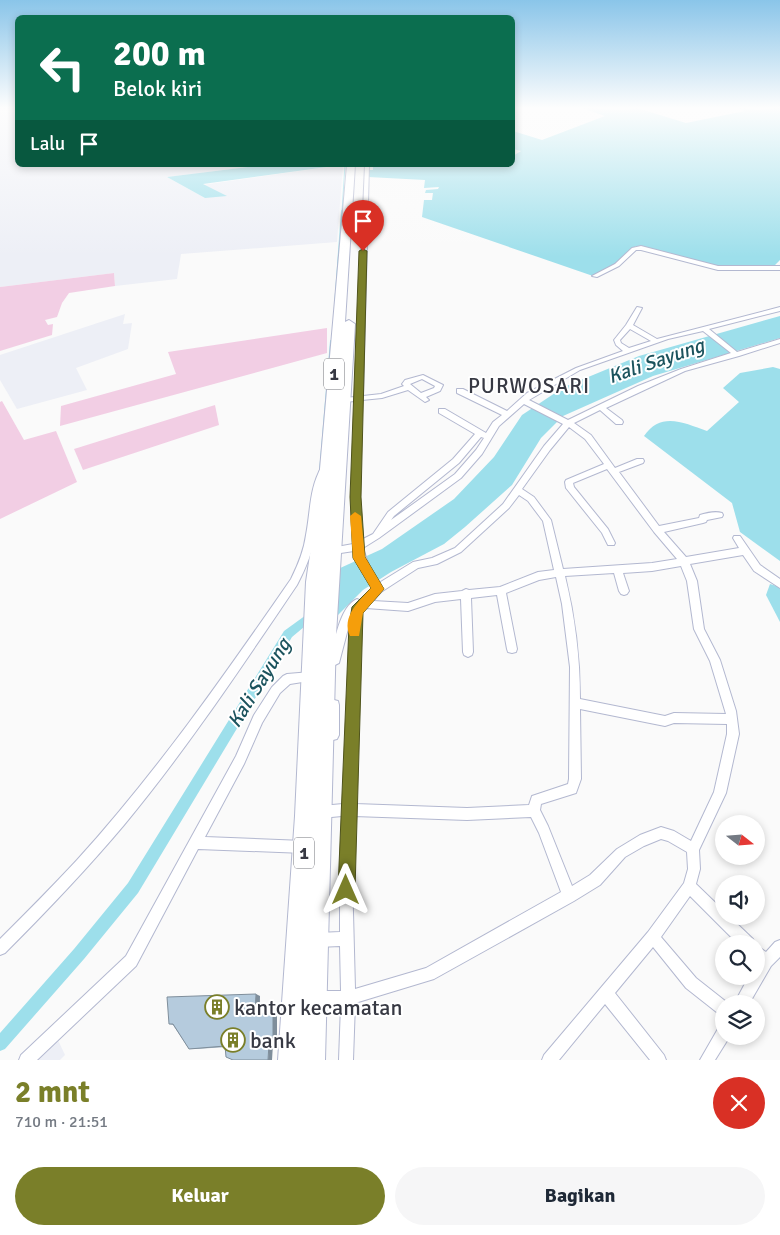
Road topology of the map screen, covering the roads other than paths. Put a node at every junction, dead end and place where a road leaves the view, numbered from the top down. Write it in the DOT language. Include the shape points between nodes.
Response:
graph roads {
  1 [pos="351,167"];
  2 [pos="358,167"];
  3 [pos="367,167"];
  4 [pos="780,268"];
  5 [pos="595,276"];
  6 [pos="347,283"];
  7 [pos="639,308"];
  8 [pos="780,309"];
  9 [pos="629,326"];
  10 [pos="704,328"];
  11 [pos="656,341"];
  12 [pos="780,341"];
  13 [pos="628,351"];
  14 [pos="736,354"];
  15 [pos="409,387"];
  16 [pos="460,391"];
  17 [pos="352,400"];
  18 [pos="523,400"];
  19 [pos="602,408"];
  20 [pos="442,411"];
  21 [pos="507,414"];
  22 [pos="565,422"];
  23 [pos="619,422"];
  24 [pos="484,435"];
  25 [pos="640,461"];
  26 [pos="328,464"];
  27 [pos="611,468"];
  28 [pos="518,490"];
  29 [pos="719,515"];
  30 [pos="657,530"];
  31 [pos="376,536"];
  32 [pos="736,538"];
  33 [pos="611,543"];
  34 [pos="357,547"];
  35 [pos="334,550"];
  36 [pos="744,551"];
  37 [pos="684,561"];
  38 [pos="618,570"];
  39 [pos="560,573"];
  40 [pos="323,579"];
  41 [pos="780,584"];
  42 [pos="376,587"];
  43 [pos="501,591"];
  44 [pos="624,591"];
  45 [pos="466,593"];
  46 [pos="359,604"];
  47 [pos="325,645"];
  48 [pos="512,649"];
  49 [pos="468,652"];
  50 [pos="311,677"];
  51 [pos="575,703"];
  52 [pos="339,713"];
  53 [pos="732,719"];
  54 [pos="347,811"];
  55 [pos="534,811"];
  56 [pos="324,812"];
  57 [pos="194,843"];
  58 [pos="304,847"];
  59 [pos="693,848"];
  60 [pos="689,886"];
  61 [pos="569,896"];
  62 [pos="739,935"];
  63 [pos="653,937"];
  64 [pos="320,939"];
  65 [pos="344,939"];
  66 [pos="780,947"];
  67 [pos="0,948"];
  68 [pos="765,954"];
  69 [pos="606,994"];
  70 [pos="318,998"];
  71 [pos="344,998"];
  72 [pos="715,1002"];
  73 [pos="716,1045"];
  74 [pos="26,1060"];
  75 [pos="292,1060"];
  76 [pos="311,1060"];
  77 [pos="346,1060"];
  78 [pos="549,1060"];
  79 [pos="659,1060"];
  80 [pos="707,1060"];
  1 -- 6 [label="highway, 1"];
  2 -- 6 [label="highway, 1"];
  3 -- 17 [label="street"];
  4 -- 5 [label="street" via="718,268 637,248 617,265"];
  6 -- 17 [label="highway, 1"];
  6 -- 26 [label="highway, 1"];
  7 -- 9 [label="street"];
  8 -- 10 [label="street"];
  9 -- 11 [label="street"];
  9 -- 13 [label="street" via="617,342"];
  10 -- 11 [label="street"];
  10 -- 14 [label="street"];
  11 -- 13 [label="street"];
  12 -- 14 [label="street"];
  13 -- 18 [label="street" via="578,369"];
  14 -- 19 [label="street" via="675,374"];
  15 -- 15 [label="street" via="423,398 439,385 420,377 407,382"];
  15 -- 17 [label="street" via="387,395"];
  16 -- 21 [label="street"];
  17 -- 34 [label="street"];
  17 -- 35 [label="highway, 1"];
  18 -- 21 [label="street"];
  18 -- 22 [label="street"];
  19 -- 22 [label="street"];
  19 -- 23 [label="street"];
  20 -- 24 [label="street"];
  21 -- 24 [label="street"];
  22 -- 27 [label="street" via="588,437"];
  22 -- 28 [label="street"];
  24 -- 31 [label="street" via="391,514"];
  24 -- 31 [label="street" via="479,452 458,476"];
  25 -- 27 [label="street"];
  26 -- 40 [label="highway, 1"];
  26 -- 67 [label="street" via="317,482 311,534 301,568 279,604 180,744 81,866"];
  27 -- 30 [label="street"];
  27 -- 33 [label="street" via="568,482"];
  28 -- 39 [label="street" via="531,499 547,520"];
  28 -- 42 [label="street" via="506,506 458,550 416,565"];
  29 -- 30 [label="street"];
  30 -- 37 [label="street"];
  31 -- 34 [label="street"];
  32 -- 36 [label="street"];
  34 -- 35 [label="street"];
  34 -- 42 [label="street" via="359,558"];
  35 -- 40 [label="highway, 1"];
  36 -- 37 [label="street"];
  36 -- 41 [label="street" via="758,568"];
  37 -- 38 [label="street"];
  37 -- 53 [label="street" via="692,581 699,629 715,660"];
  38 -- 39 [label="street"];
  38 -- 44 [label="street"];
  39 -- 43 [label="street" via="538,576"];
  39 -- 51 [label="street" via="576,666"];
  40 -- 47 [label="highway, 1"];
  42 -- 46 [label="street"];
  43 -- 45 [label="street"];
  43 -- 48 [label="street"];
  45 -- 46 [label="street" via="402,608"];
  45 -- 49 [label="street"];
  46 -- 47 [label="street"];
  46 -- 52 [label="street"];
  47 -- 50 [label="highway, 1"];
  47 -- 52 [label="highway, 1"];
  50 -- 57 [label="street" via="288,679 276,690"];
  50 -- 58 [label="highway, 1"];
  51 -- 53 [label="street" via="665,721 674,718"];
  51 -- 55 [label="street" via="575,779 572,789 536,800"];
  52 -- 54 [label="street"];
  52 -- 56 [label="highway, 1"];
  53 -- 59 [label="street" via="733,734 720,793"];
  54 -- 55 [label="street" via="467,814"];
  54 -- 56 [label="street"];
  54 -- 65 [label="street"];
  55 -- 61 [label="street"];
  56 -- 64 [label="highway, 1"];
  57 -- 58 [label="street"];
  57 -- 74 [label="street" via="131,961"];
  58 -- 75 [label="highway, 1"];
  59 -- 60 [label="street" via="694,869"];
  59 -- 61 [label="street" via="661,832 621,853 595,880"];
  60 -- 62 [label="street"];
  60 -- 63 [label="street"];
  61 -- 71 [label="street" via="429,974"];
  63 -- 69 [label="street"];
  63 -- 72 [label="street" via="691,983"];
  64 -- 65 [label="street"];
  64 -- 70 [label="highway, 1"];
  65 -- 71 [label="street"];
  66 -- 68 [label="street"];
  69 -- 78 [label="street"];
  69 -- 79 [label="street"];
  70 -- 71 [label="street"];
  70 -- 76 [label="highway, 1"];
  71 -- 77 [label="street"];
  73 -- 80 [label="street"];
}
